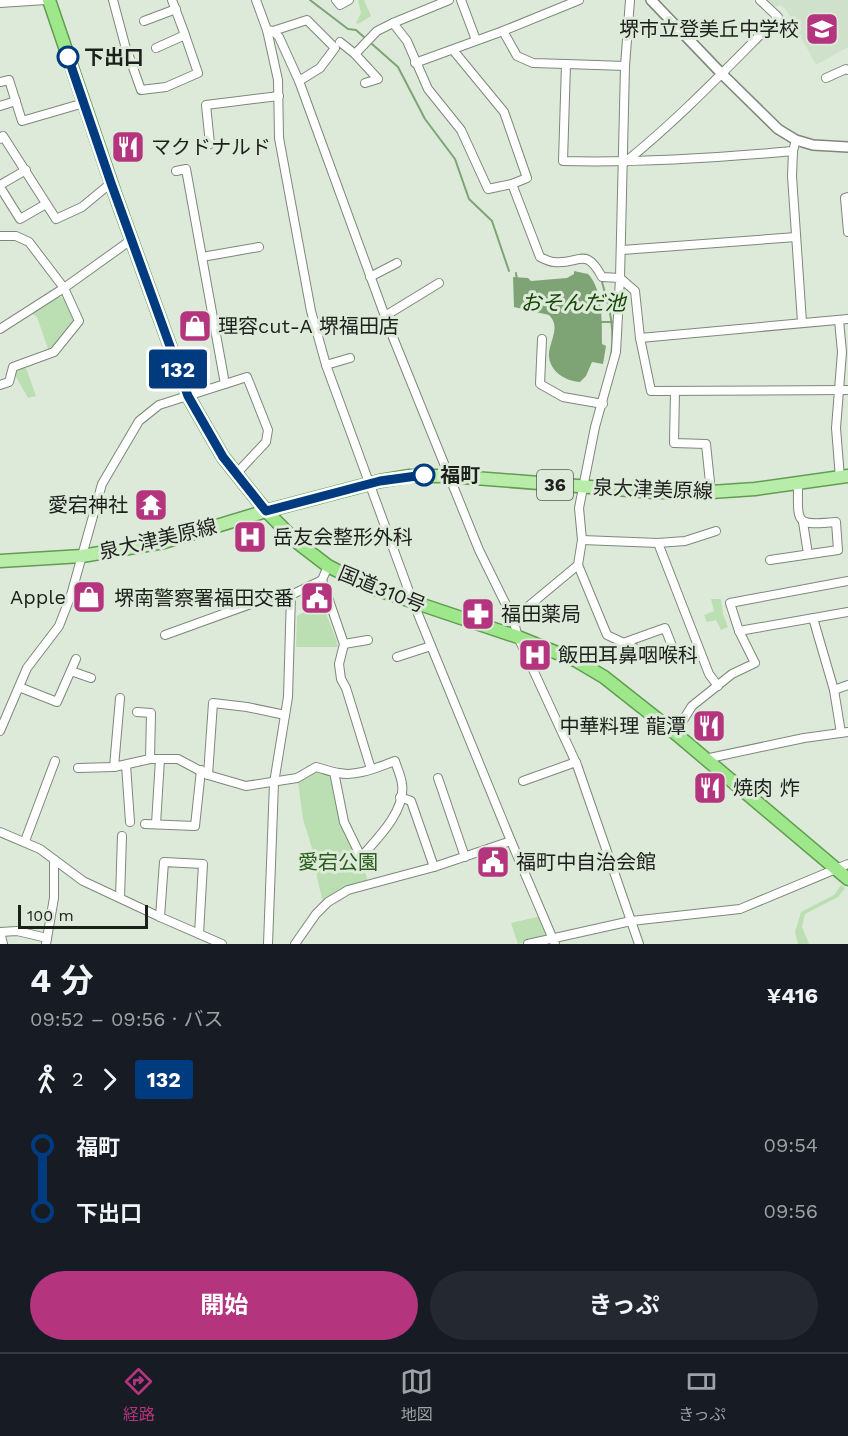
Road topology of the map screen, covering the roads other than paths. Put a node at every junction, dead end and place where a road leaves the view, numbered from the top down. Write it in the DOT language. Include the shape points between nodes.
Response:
graph roads {
  1 [pos="47,0"];
  2 [pos="113,0"];
  3 [pos="172,0"];
  4 [pos="256,0"];
  5 [pos="336,0"];
  6 [pos="349,0"];
  7 [pos="449,0"];
  8 [pos="461,0"];
  9 [pos="579,0"];
  10 [pos="630,0"];
  11 [pos="651,0"];
  12 [pos="760,0"];
  13 [pos="0,3"];
  14 [pos="176,9"];
  15 [pos="144,21"];
  16 [pos="393,23"];
  17 [pos="270,30"];
  18 [pos="504,31"];
  19 [pos="185,35"];
  20 [pos="476,40"];
  21 [pos="340,42"];
  22 [pos="156,48"];
  23 [pos="453,50"];
  24 [pos="355,54"];
  25 [pos="415,63"];
  26 [pos="566,64"];
  27 [pos="626,66"];
  28 [pos="848,70"];
  29 [pos="722,74"];
  30 [pos="826,78"];
  31 [pos="299,81"];
  32 [pos="0,82"];
  33 [pos="365,83"];
  34 [pos="279,96"];
  35 [pos="16,101"];
  36 [pos="84,103"];
  37 [pos="0,106"];
  38 [pos="0,139"];
  39 [pos="796,140"];
  40 [pos="210,144"];
  41 [pos="848,147"];
  42 [pos="793,151"];
  43 [pos="624,163"];
  44 [pos="26,170"];
  45 [pos="176,171"];
  46 [pos="111,183"];
  47 [pos="512,184"];
  48 [pos="0,186"];
  49 [pos="848,197"];
  50 [pos="46,204"];
  51 [pos="848,232"];
  52 [pos="0,236"];
  53 [pos="796,237"];
  54 [pos="131,240"];
  55 [pos="259,247"];
  56 [pos="622,250"];
  57 [pos="202,257"];
  58 [pos="397,263"];
  59 [pos="370,277"];
  60 [pos="620,278"];
  61 [pos="439,283"];
  62 [pos="64,288"];
  63 [pos="385,316"];
  64 [pos="844,319"];
  65 [pos="802,322"];
  66 [pos="0,329"];
  67 [pos="640,338"];
  68 [pos="542,339"];
  69 [pos="350,358"];
  70 [pos="326,364"];
  71 [pos="225,384"];
  72 [pos="0,385"];
  73 [pos="675,390"];
  74 [pos="838,390"];
  75 [pos="848,390"];
  76 [pos="188,396"];
  77 [pos="603,404"];
  78 [pos="236,474"];
  79 [pos="448,476"];
  80 [pos="844,477"];
  81 [pos="370,484"];
  82 [pos="798,484"];
  83 [pos="582,487"];
  84 [pos="711,492"];
  85 [pos="266,511"];
  86 [pos="803,522"];
  87 [pos="716,531"];
  88 [pos="582,540"];
  89 [pos="658,543"];
  90 [pos="808,554"];
  91 [pos="82,556"];
  92 [pos="770,560"];
  93 [pos="0,561"];
  94 [pos="578,565"];
  95 [pos="328,566"];
  96 [pos="322,580"];
  97 [pos="848,581"];
  98 [pos="291,596"];
  99 [pos="412,600"];
  100 [pos="848,612"];
  101 [pos="813,618"];
  102 [pos="513,619"];
  103 [pos="739,630"];
  104 [pos="165,635"];
  105 [pos="518,637"];
  106 [pos="368,640"];
  107 [pos="623,643"];
  108 [pos="344,644"];
  109 [pos="431,646"];
  110 [pos="397,657"];
  111 [pos="76,658"];
  112 [pos="71,671"];
  113 [pos="91,678"];
  114 [pos="718,686"];
  115 [pos="848,686"];
  116 [pos="19,687"];
  117 [pos="834,690"];
  118 [pos="120,698"];
  119 [pos="137,712"];
  120 [pos="285,715"];
  121 [pos="0,731"];
  122 [pos="845,732"];
  123 [pos="675,733"];
  124 [pos="150,759"];
  125 [pos="160,759"];
  126 [pos="705,759"];
  127 [pos="55,761"];
  128 [pos="576,762"];
  129 [pos="126,765"];
  130 [pos="114,767"];
  131 [pos="78,768"];
  132 [pos="372,769"];
  133 [pos="204,772"];
  134 [pos="334,772"];
  135 [pos="438,778"];
  136 [pos="524,781"];
  137 [pos="274,783"];
  138 [pos="400,797"];
  139 [pos="130,822"];
  140 [pos="145,824"];
  141 [pos="156,824"];
  142 [pos="0,832"];
  143 [pos="122,836"];
  144 [pos="25,841"];
  145 [pos="511,841"];
  146 [pos="465,857"];
  147 [pos="54,861"];
  148 [pos="848,864"];
  149 [pos="434,867"];
  150 [pos="836,869"];
  151 [pos="848,879"];
  152 [pos="120,898"];
  153 [pos="160,917"];
  154 [pos="631,921"];
  155 [pos="0,932"];
  156 [pos="199,934"];
  157 [pos="46,941"];
  158 [pos="554,941"];
  159 [pos="3,944"];
  160 [pos="222,944"];
  161 [pos="268,944"];
  162 [pos="295,944"];
  163 [pos="528,944"];
  164 [pos="639,944"];
  1 -- 13 [label="street"];
  1 -- 36 [label="highway, 国道310号"];
  2 -- 19 [label="street" via="141,90 166,87 198,73"];
  3 -- 14 [label="street"];
  4 -- 17 [label="street"];
  5 -- 6 [label="street" via="339,6"];
  7 -- 16 [label="street"];
  8 -- 20 [label="street"];
  9 -- 18 [label="street"];
  10 -- 27 [label="street"];
  11 -- 29 [label="street"];
  12 -- 29 [label="street" via="778,17"];
  14 -- 15 [label="street"];
  14 -- 19 [label="street"];
  16 -- 24 [label="street" via="377,31"];
  16 -- 25 [label="street"];
  17 -- 31 [label="street" via="279,37"];
  17 -- 31 [label="street" via="307,20 335,48 320,68"];
  17 -- 34 [label="street"];
  18 -- 20 [label="street"];
  18 -- 26 [label="street" via="517,56 533,63"];
  19 -- 22 [label="street"];
  20 -- 23 [label="street"];
  21 -- 24 [label="street"];
  23 -- 25 [label="street"];
  23 -- 47 [label="street" via="504,112 527,178"];
  24 -- 33 [label="street" via="378,79"];
  25 -- 47 [label="street" via="428,89 461,130 488,189"];
  26 -- 27 [label="street"];
  26 -- 43 [label="street" via="563,161"];
  27 -- 43 [label="street"];
  28 -- 30 [label="street"];
  29 -- 39 [label="street" via="770,123"];
  29 -- 43 [label="street"];
  31 -- 59 [label="street"];
  32 -- 35 [label="street" via="9,80"];
  34 -- 40 [label="street" via="206,105"];
  34 -- 70 [label="street" via="279,138"];
  35 -- 36 [label="street" via="22,121"];
  35 -- 37 [label="street"];
  36 -- 46 [label="highway, 国道310号"];
  38 -- 44 [label="street" via="3,136"];
  39 -- 41 [label="street"];
  39 -- 42 [label="street"];
  42 -- 43 [label="street"];
  42 -- 53 [label="street"];
  43 -- 56 [label="street"];
  44 -- 48 [label="street"];
  44 -- 50 [label="street"];
  45 -- 57 [label="street" via="186,169"];
  46 -- 50 [label="street" via="82,207 56,219"];
  46 -- 54 [label="highway, 国道310号"];
  47 -- 60 [label="street" via="540,257 553,262 582,258 595,263 602,276"];
  48 -- 50 [label="street" via="20,219"];
  49 -- 51 [label="street"];
  52 -- 62 [label="street" via="16,236 29,242"];
  53 -- 56 [label="street"];
  53 -- 65 [label="street"];
  54 -- 62 [label="street"];
  54 -- 76 [label="highway, 国道310号"];
  55 -- 57 [label="street"];
  56 -- 60 [label="street"];
  57 -- 71 [label="street"];
  58 -- 59 [label="street"];
  59 -- 63 [label="street"];
  60 -- 67 [label="street" via="635,291"];
  60 -- 77 [label="street" via="616,352"];
  61 -- 63 [label="street"];
  62 -- 66 [label="street"];
  62 -- 72 [label="street" via="79,321 54,352 13,367 9,382"];
  63 -- 79 [label="street"];
  64 -- 65 [label="street"];
  64 -- 74 [label="street"];
  65 -- 67 [label="street"];
  67 -- 73 [label="street" via="651,391"];
  68 -- 77 [label="street" via="540,384 563,397"];
  69 -- 70 [label="street"];
  70 -- 81 [label="street"];
  71 -- 76 [label="street"];
  71 -- 78 [label="street" via="247,377 268,430 266,442"];
  73 -- 74 [label="street"];
  73 -- 84 [label="street" via="674,443 706,444"];
  74 -- 75 [label="street"];
  74 -- 80 [label="street" via="836,428"];
  76 -- 78 [label="highway, 国道310号"];
  76 -- 91 [label="street" via="159,405 139,421 102,484"];
  77 -- 83 [label="street"];
  78 -- 85 [label="highway, 国道310号"];
  79 -- 81 [label="main road, 泉大津美原線 / 36" via="410,476"];
  79 -- 83 [label="main road, 泉大津美原線 / 36"];
  79 -- 102 [label="street"];
  80 -- 82 [label="main road, 泉大津美原線 / 36"];
  81 -- 85 [label="main road, 泉大津美原線 / 36"];
  81 -- 99 [label="street"];
  82 -- 84 [label="main road, 泉大津美原線 / 36"];
  82 -- 86 [label="street" via="799,518"];
  83 -- 84 [label="main road, 泉大津美原線 / 36"];
  83 -- 88 [label="street"];
  85 -- 91 [label="main road, 泉大津美原線 / 36" via="164,542"];
  85 -- 95 [label="highway, 国道310号"];
  86 -- 90 [label="street"];
  86 -- 90 [label="street" via="836,522 838,550"];
  87 -- 89 [label="street" via="685,541"];
  88 -- 89 [label="street"];
  88 -- 94 [label="street"];
  89 -- 114 [label="street" via="709,674"];
  90 -- 92 [label="street"];
  91 -- 93 [label="main road, 泉大津美原線 / 36"];
  91 -- 116 [label="street" via="59,626 27,668"];
  94 -- 102 [label="street"];
  94 -- 107 [label="street" via="607,635"];
  95 -- 96 [label="street"];
  95 -- 99 [label="highway, 国道310号" via="369,587"];
  96 -- 98 [label="street"];
  96 -- 108 [label="street"];
  97 -- 103 [label="street" via="730,603"];
  98 -- 104 [label="street" via="284,592"];
  98 -- 120 [label="street"];
  99 -- 105 [label="highway, 国道310号"];
  99 -- 109 [label="street"];
  100 -- 101 [label="street"];
  101 -- 103 [label="street"];
  101 -- 117 [label="street"];
  102 -- 105 [label="street"];
  103 -- 114 [label="street" via="755,663"];
  105 -- 123 [label="highway, 国道310号" via="577,661 604,677"];
  105 -- 128 [label="street"];
  106 -- 108 [label="street"];
  107 -- 107 [label="street" via="656,658 674,651 665,628"];
  108 -- 132 [label="street" via="340,679"];
  109 -- 110 [label="street"];
  109 -- 145 [label="street"];
  111 -- 112 [label="street"];
  112 -- 113 [label="street"];
  112 -- 116 [label="street" via="57,702"];
  114 -- 123 [label="street" via="692,706"];
  115 -- 117 [label="street"];
  116 -- 121 [label="street"];
  117 -- 122 [label="street"];
  118 -- 130 [label="street"];
  119 -- 124 [label="street" via="151,714"];
  120 -- 133 [label="street" via="213,703"];
  120 -- 137 [label="street"];
  122 -- 126 [label="street"];
  123 -- 126 [label="highway, 国道310号"];
  124 -- 125 [label="street"];
  124 -- 129 [label="street"];
  125 -- 133 [label="street" via="178,759"];
  125 -- 141 [label="street"];
  126 -- 150 [label="highway, 国道310号"];
  127 -- 144 [label="street"];
  128 -- 136 [label="street"];
  128 -- 154 [label="street"];
  129 -- 130 [label="street"];
  129 -- 139 [label="street"];
  130 -- 131 [label="street"];
  132 -- 134 [label="street"];
  132 -- 138 [label="street" via="395,761 402,786"];
  133 -- 137 [label="street" via="246,786"];
  133 -- 141 [label="street" via="195,826"];
  134 -- 137 [label="street" via="316,767 297,778"];
  134 -- 138 [label="street" via="344,822 361,857 385,831"];
  135 -- 146 [label="street"];
  137 -- 161 [label="street"];
  138 -- 149 [label="street" via="411,801"];
  140 -- 141 [label="street"];
  142 -- 144 [label="street"];
  143 -- 152 [label="street"];
  144 -- 147 [label="street"];
  145 -- 146 [label="street"];
  145 -- 158 [label="street"];
  146 -- 149 [label="street"];
  147 -- 152 [label="street" via="82,881"];
  147 -- 157 [label="street" via="54,898"];
  148 -- 150 [label="street"];
  149 -- 162 [label="street" via="348,890 322,908"];
  150 -- 151 [label="highway, 国道310号"];
  150 -- 154 [label="street" via="740,909"];
  152 -- 153 [label="street"];
  153 -- 156 [label="street"];
  153 -- 156 [label="street" via="164,862 203,864"];
  154 -- 158 [label="street"];
  154 -- 164 [label="street"];
  155 -- 157 [label="street" via="17,931"];
  155 -- 159 [label="street"];
  156 -- 160 [label="street"];
  158 -- 163 [label="street"];
}
